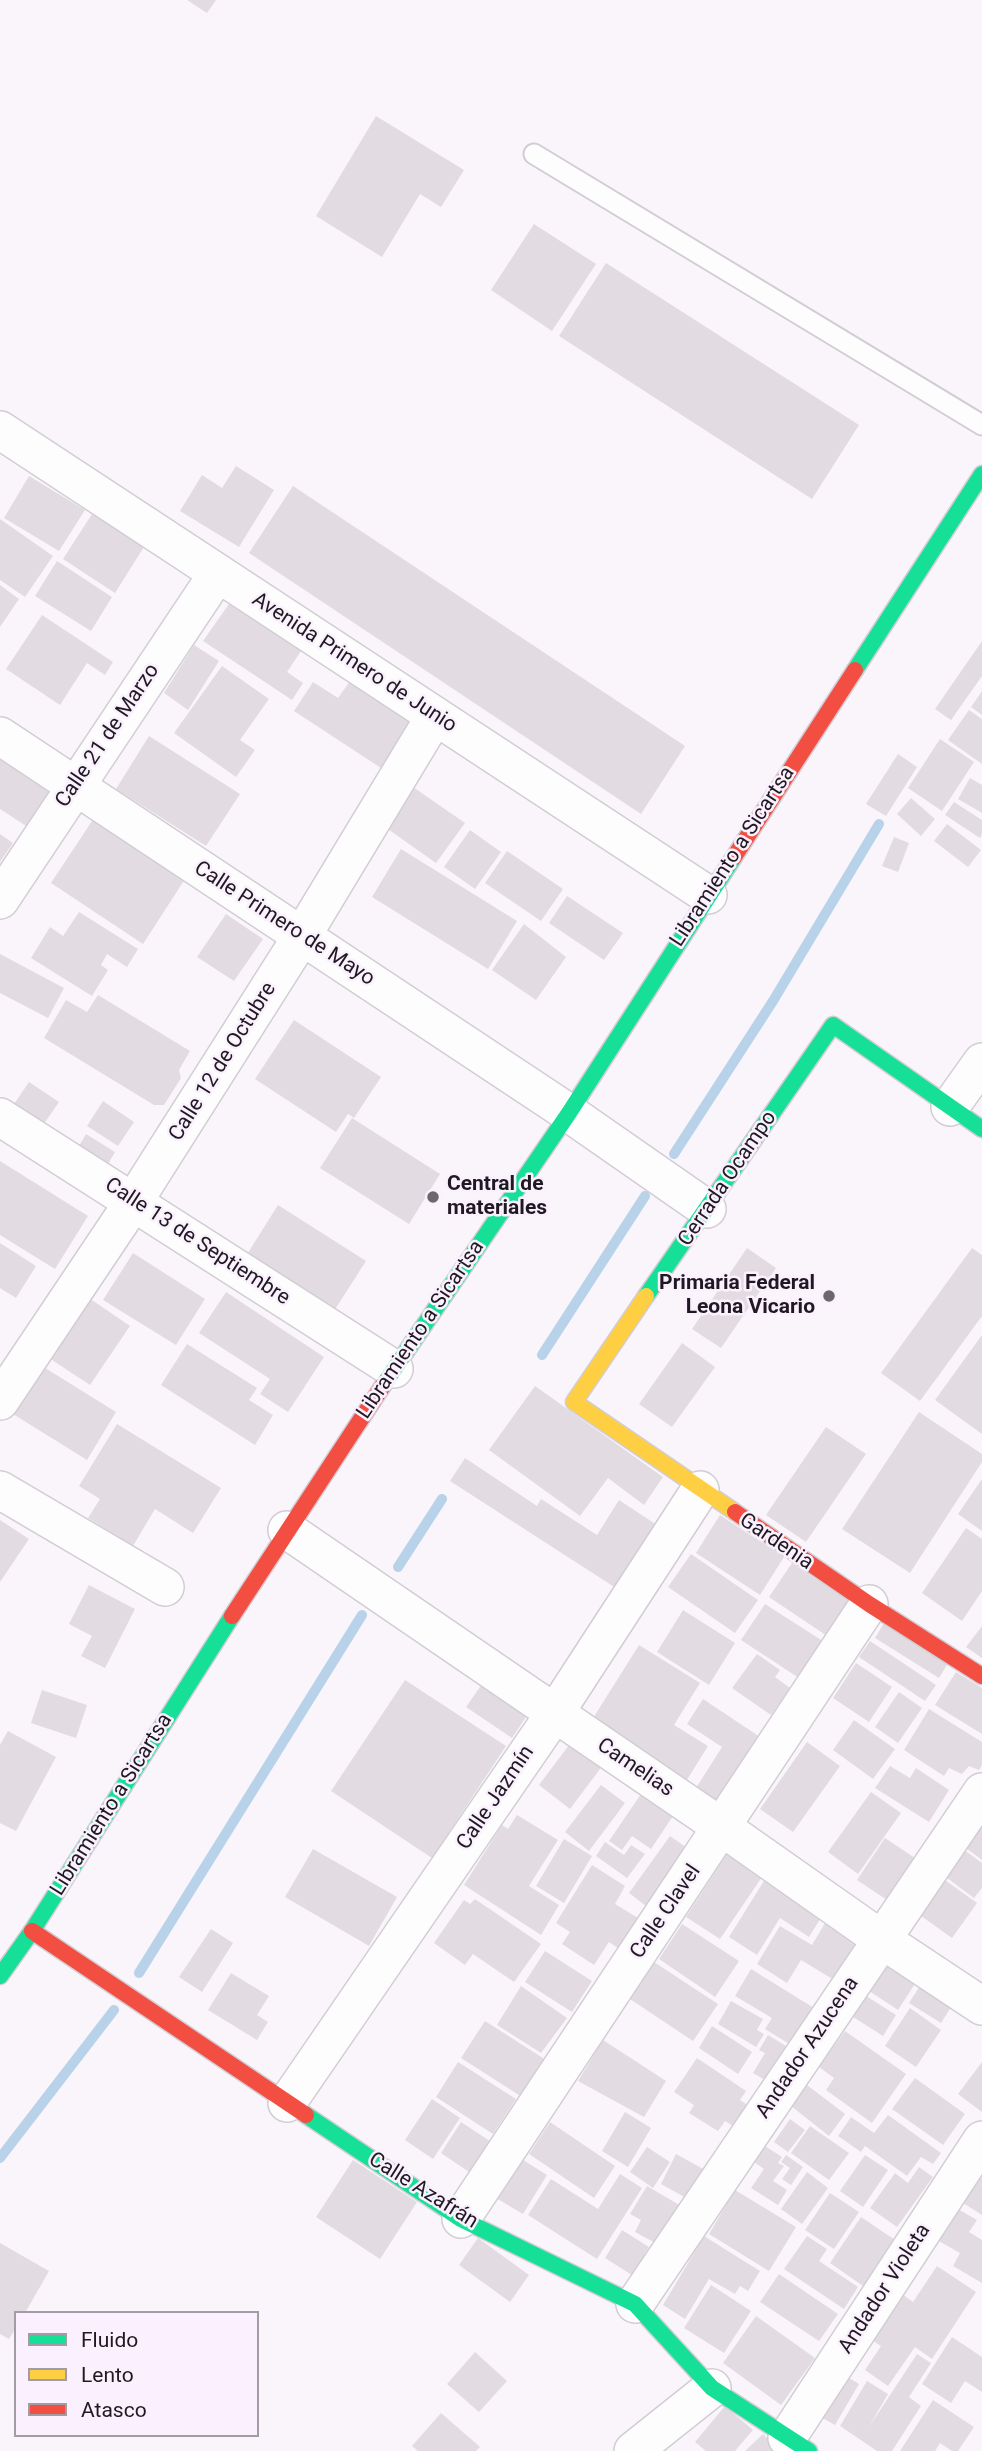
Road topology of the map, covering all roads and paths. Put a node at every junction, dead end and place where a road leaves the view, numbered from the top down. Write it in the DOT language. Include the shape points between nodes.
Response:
graph roads {
  1 [pos="534,154"];
  2 [pos="982,425"];
  3 [pos="0,430"];
  4 [pos="982,474"];
  5 [pos="218,573"];
  6 [pos="435,716"];
  7 [pos="0,736"];
  8 [pos="74,787"];
  9 [pos="708,895"];
  10 [pos="0,900"];
  11 [pos="303,936"];
  12 [pos="982,1062"];
  13 [pos="950,1107"];
  14 [pos="569,1113"];
  15 [pos="0,1117"];
  16 [pos="982,1129"];
  17 [pos="134,1201"];
  18 [pos="708,1209"];
  19 [pos="394,1369"];
  20 [pos="0,1401"];
  21 [pos="574,1402"];
  22 [pos="0,1490"];
  23 [pos="700,1490"];
  24 [pos="287,1530"];
  25 [pos="165,1587"];
  26 [pos="869,1604"];
  27 [pos="982,1676"];
  28 [pos="555,1713"];
  29 [pos="982,1792"];
  30 [pos="723,1828"];
  31 [pos="32,1931"];
  32 [pos="881,1940"];
  33 [pos="0,1976"];
  34 [pos="982,2006"];
  35 [pos="288,2103"];
  36 [pos="982,2140"];
  37 [pos="461,2219"];
  38 [pos="635,2304"];
  39 [pos="712,2388"];
  40 [pos="798,2445"];
  41 [pos="634,2451"];
  1 -- 2 [label="lane"];
  3 -- 5 [label="street, Avenida Primero de Junio"];
  4 -- 9 [label="street, Libramiento a Sicartsa"];
  5 -- 6 [label="street, Avenida Primero de Junio"];
  5 -- 8 [label="street, Calle 21 de Marzo"];
  6 -- 9 [label="street, Avenida Primero de Junio"];
  6 -- 11 [label="street, Calle 12 de Octubre"];
  7 -- 8 [label="street, Calle Primero de Mayo"];
  8 -- 10 [label="street, Calle 21 de Marzo"];
  8 -- 11 [label="street, Calle Primero de Mayo"];
  9 -- 14 [label="street, Libramiento a Sicartsa"];
  11 -- 14 [label="street, Calle Primero de Mayo"];
  11 -- 17 [label="street, Calle 12 de Octubre"];
  12 -- 13 [label="street"];
  13 -- 16 [label="street"];
  13 -- 18 [label="street, Cerrada Ocampo" via="833,1025"];
  14 -- 18 [label="street, Calle Primero de Mayo"];
  14 -- 19 [label="street, Libramiento a Sicartsa"];
  15 -- 17 [label="street, Calle 13 de Septiembre"];
  17 -- 19 [label="street, Calle 13 de Septiembre"];
  17 -- 20 [label="street, Calle 12 de Octubre"];
  18 -- 21 [label="street, Cerrada Ocampo"];
  19 -- 24 [label="street, Libramiento a Sicartsa"];
  21 -- 23 [label="street, Gardenia"];
  22 -- 25 [label="street"];
  23 -- 26 [label="street, Gardenia"];
  23 -- 28 [label="street, Calle Jazmín"];
  24 -- 28 [label="street, Camelias"];
  24 -- 31 [label="street, Libramiento a Sicartsa"];
  26 -- 27 [label="street, Gardenia"];
  26 -- 30 [label="street, Calle Clavel"];
  28 -- 30 [label="street, Camelias"];
  28 -- 35 [label="street, Calle Jazmín"];
  29 -- 32 [label="street, Andador Azucena"];
  30 -- 32 [label="street, Camelias"];
  30 -- 37 [label="street, Calle Clavel"];
  31 -- 33 [label="street, Libramiento a Sicartsa"];
  31 -- 35 [label="street, Calle Azafrán"];
  32 -- 34 [label="street, Camelias"];
  32 -- 38 [label="street, Andador Azucena"];
  35 -- 37 [label="street, Calle Azafrán"];
  36 -- 40 [label="street, Andador Violeta"];
  37 -- 38 [label="street, Calle Azafrán"];
  38 -- 39 [label="street, Calle Azafrán"];
  39 -- 40 [label="street, Calle Azafrán"];
  39 -- 41 [label="street"];
}
